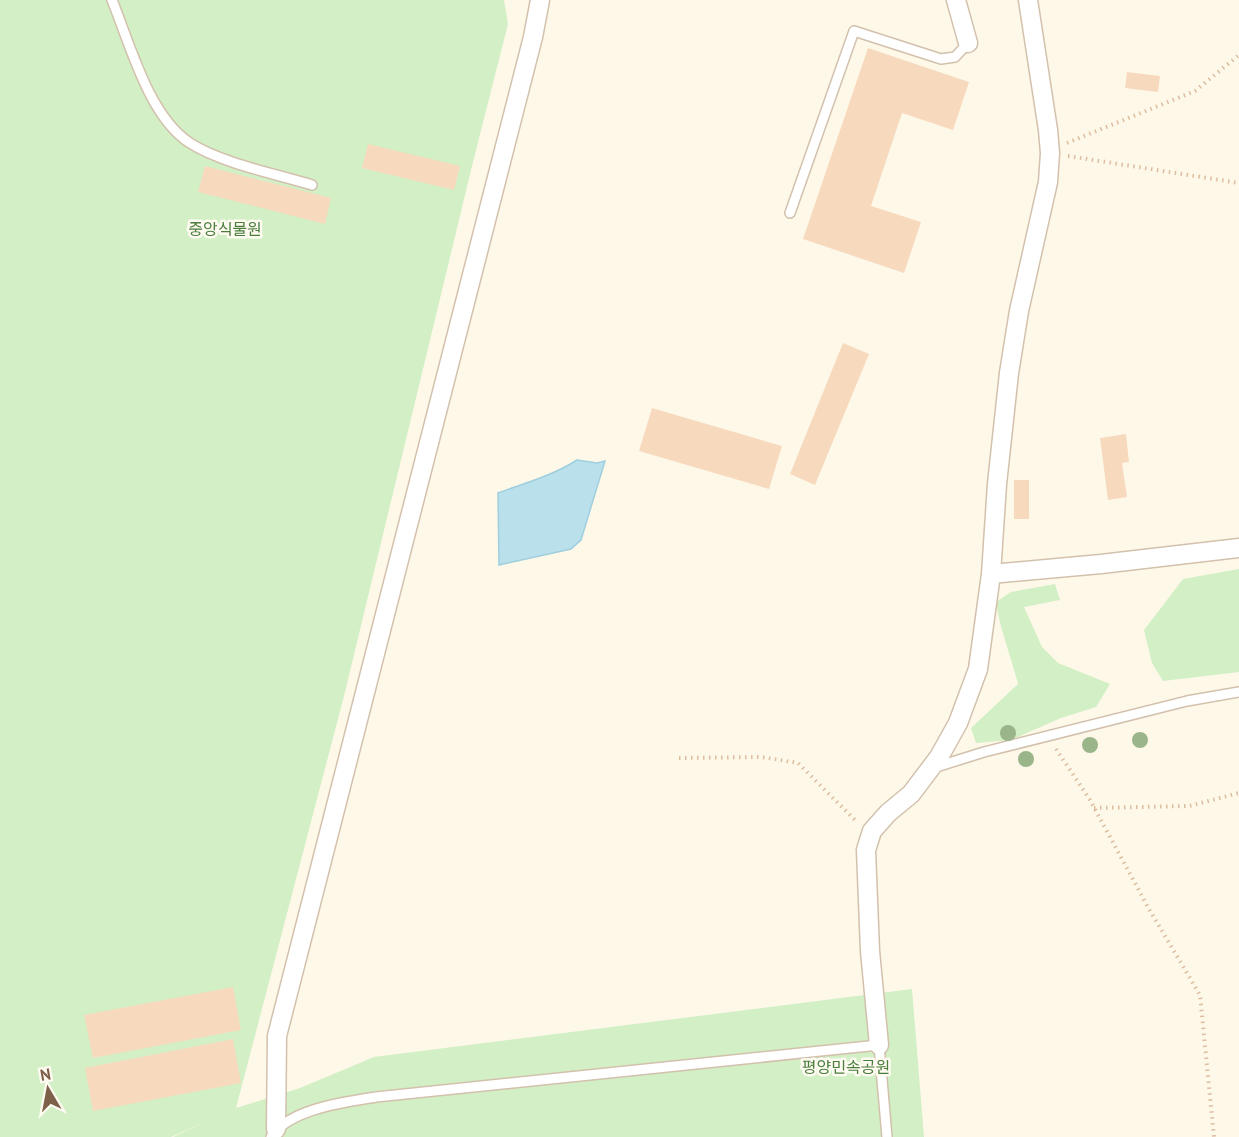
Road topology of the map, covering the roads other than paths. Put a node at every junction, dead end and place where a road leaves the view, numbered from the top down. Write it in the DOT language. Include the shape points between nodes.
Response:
graph roads {
  1 [pos="112,0"];
  2 [pos="540,0"];
  3 [pos="956,0"];
  4 [pos="1028,0"];
  5 [pos="968,43"];
  6 [pos="312,185"];
  7 [pos="790,213"];
  8 [pos="1239,548"];
  9 [pos="991,574"];
  10 [pos="1239,692"];
  11 [pos="929,770"];
  12 [pos="879,1045"];
  13 [pos="274,1133"];
  14 [pos="887,1137"];
  1 -- 6 [label="lane" via="151,98 189,143 215,156"];
  2 -- 13 [label="street" via="534,37 277,1036"];
  3 -- 5 [label="street"];
  4 -- 9 [label="street" via="1050,151 1048,182 1009,373"];
  5 -- 7 [label="lane" via="955,57 941,59 854,31"];
  8 -- 9 [label="street"];
  9 -- 11 [label="street" via="978,669 958,723"];
  10 -- 11 [label="lane" via="1187,701 984,752"];
  11 -- 12 [label="street" via="870,835 866,850"];
  12 -- 13 [label="lane" via="376,1097 315,1108"];
  12 -- 14 [label="lane"];
}
